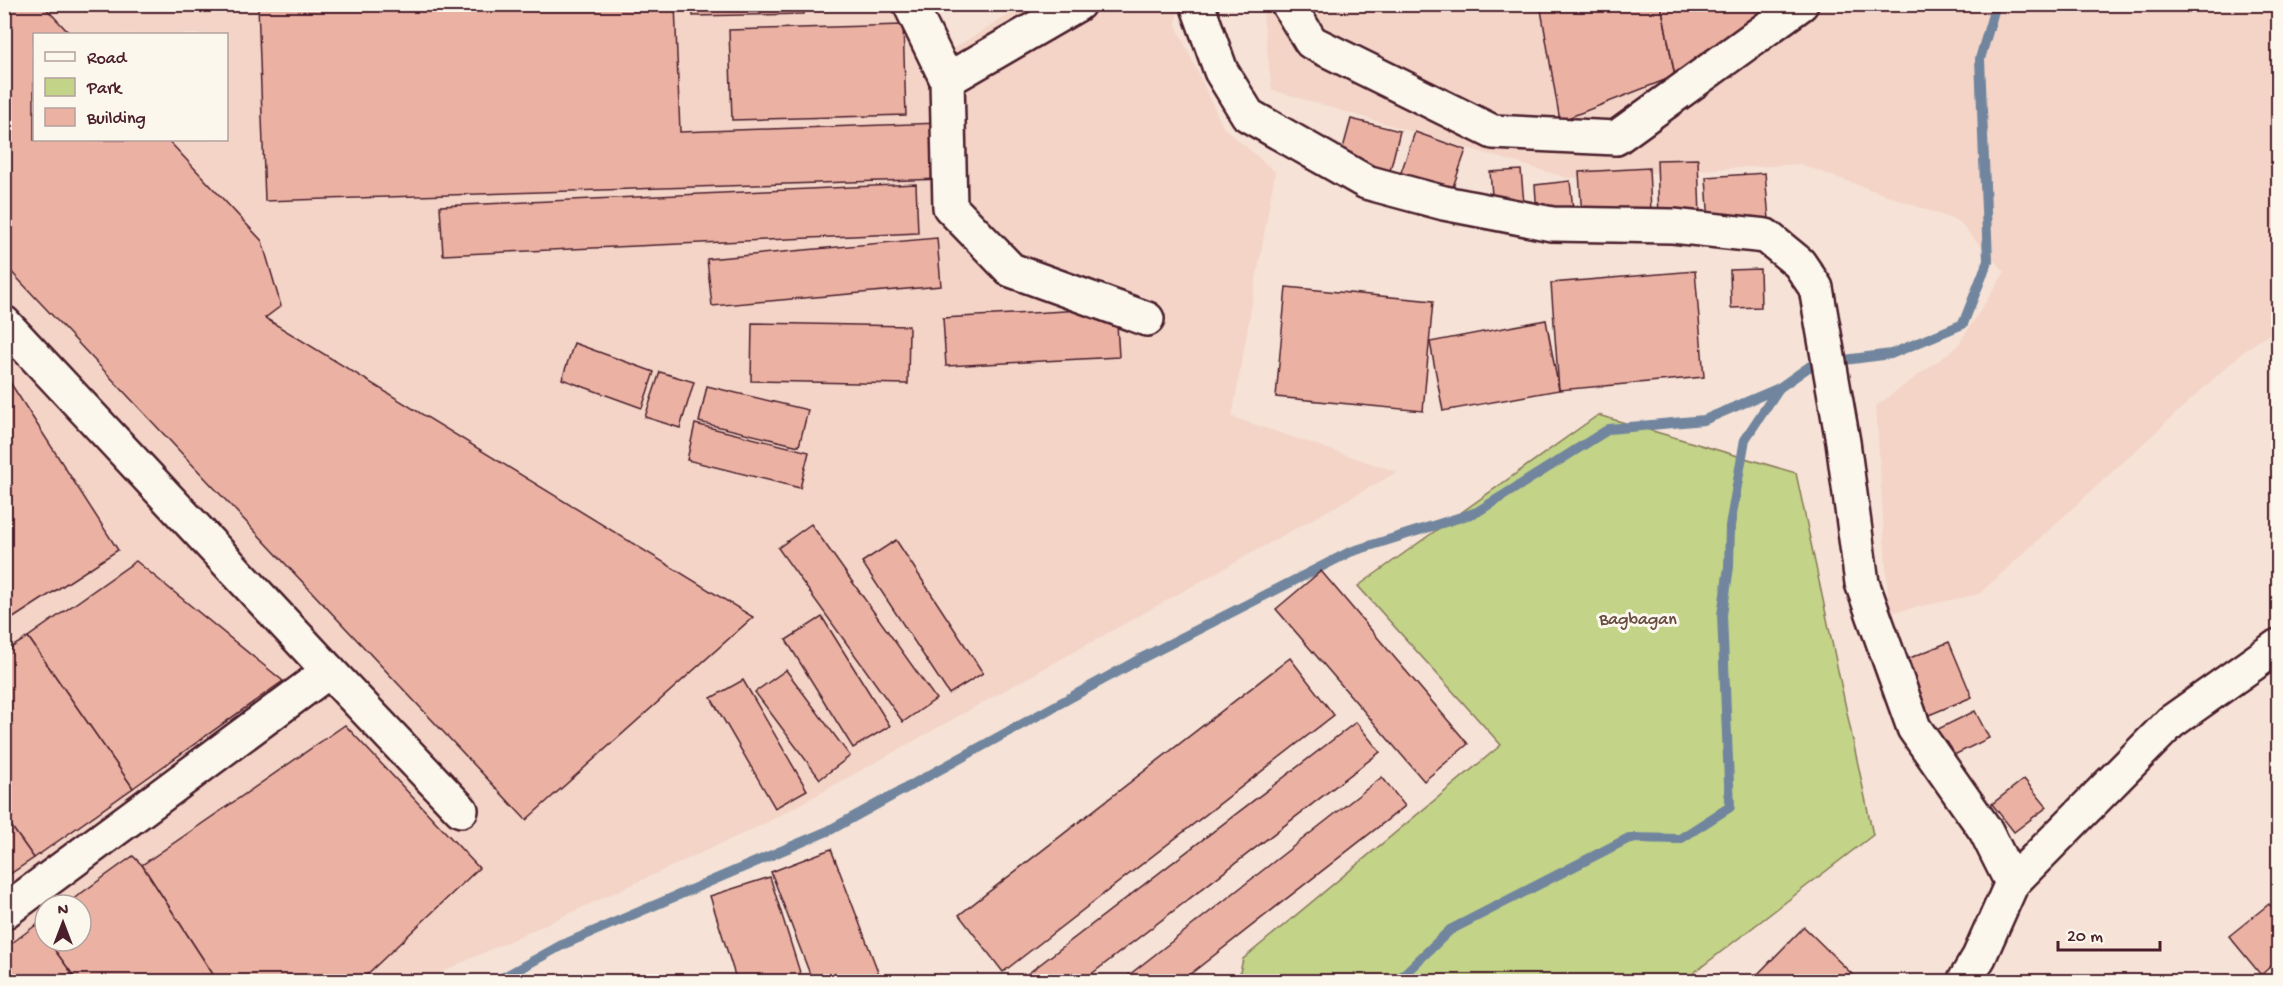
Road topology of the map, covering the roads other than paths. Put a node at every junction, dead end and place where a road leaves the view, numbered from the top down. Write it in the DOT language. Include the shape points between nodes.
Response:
graph roads {
  1 [pos="910,4"];
  2 [pos="1078,4"];
  3 [pos="1197,4"];
  4 [pos="1288,4"];
  5 [pos="1801,4"];
  6 [pos="947,80"];
  7 [pos="1147,319"];
  8 [pos="4,322"];
  9 [pos="2278,646"];
  10 [pos="329,671"];
  11 [pos="461,810"];
  12 [pos="2012,882"];
  13 [pos="4,912"];
  14 [pos="1964,981"];
  1 -- 6 [label="street"];
  2 -- 6 [label="street"];
  3 -- 12 [label="street" via="1221,70 1248,116 1366,182 1444,203 1552,224 1673,226 1766,236 1798,263 1816,288 1844,442 1862,583 1914,728 1986,831"];
  4 -- 5 [label="street" via="1311,42 1493,132 1616,138"];
  6 -- 7 [label="street" via="950,207 1011,270"];
  8 -- 10 [label="street"];
  9 -- 12 [label="street" via="2171,722"];
  10 -- 11 [label="street"];
  10 -- 13 [label="street"];
  12 -- 14 [label="street" via="1979,957"];
}
